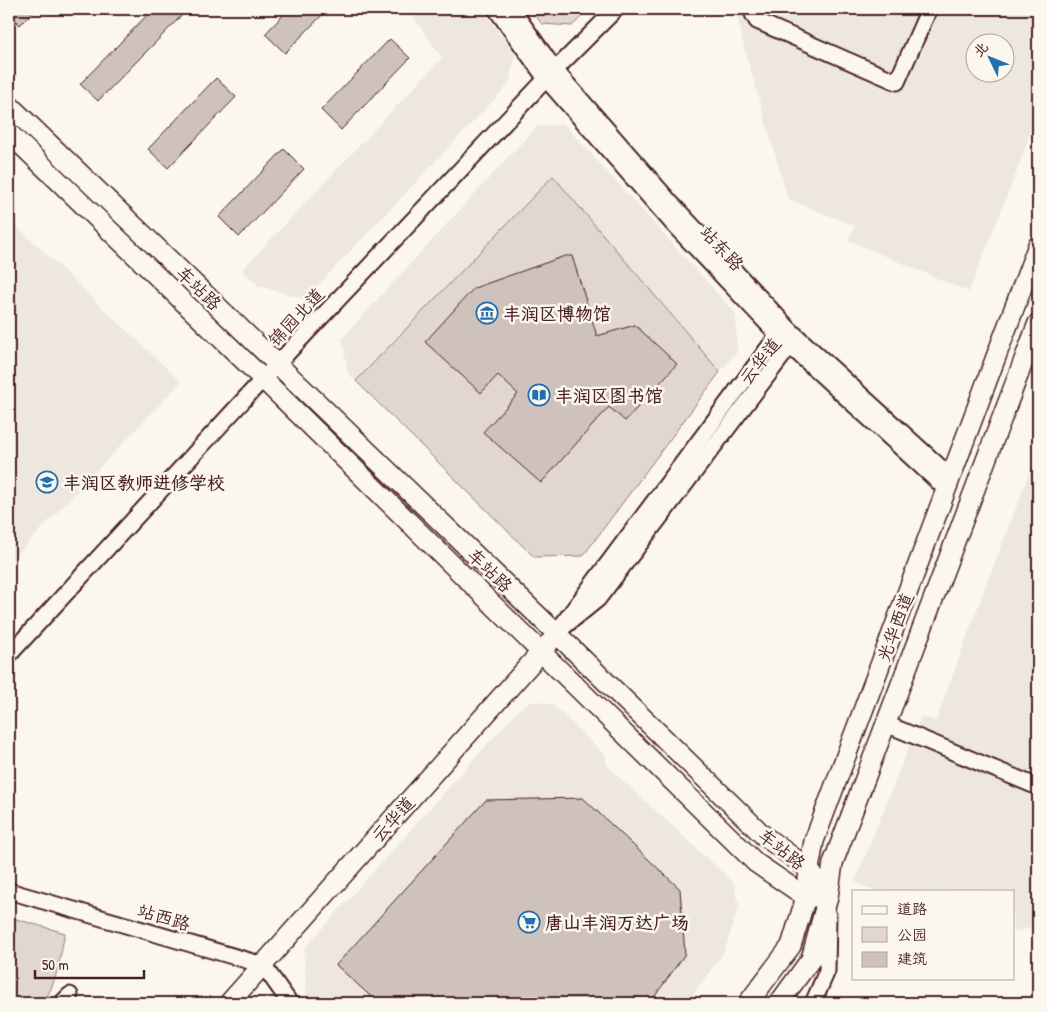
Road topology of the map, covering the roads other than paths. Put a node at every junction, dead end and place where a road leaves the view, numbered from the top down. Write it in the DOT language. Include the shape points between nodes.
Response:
graph roads {
  1 [pos="496,9"];
  2 [pos="512,9"];
  3 [pos="616,9"];
  4 [pos="755,9"];
  5 [pos="929,9"];
  6 [pos="551,74"];
  7 [pos="9,105"];
  8 [pos="9,133"];
  9 [pos="1038,244"];
  10 [pos="1038,322"];
  11 [pos="786,337"];
  12 [pos="277,364"];
  13 [pos="263,379"];
  14 [pos="957,457"];
  15 [pos="987,457"];
  16 [pos="949,484"];
  17 [pos="556,633"];
  18 [pos="541,653"];
  19 [pos="9,655"];
  20 [pos="886,724"];
  21 [pos="1038,788"];
  22 [pos="809,869"];
  23 [pos="9,891"];
  24 [pos="828,896"];
  25 [pos="806,897"];
  26 [pos="263,965"];
  27 [pos="229,1003"];
  28 [pos="290,1003"];
  29 [pos="748,1003"];
  30 [pos="778,1003"];
  31 [pos="813,1003"];
  1 -- 6 [label="street, 站东路"];
  2 -- 6 [label="street, 站东路"];
  3 -- 6 [label="street, 锦园北道"];
  4 -- 5 [label="street" via="753,14 758,22 897,82"];
  6 -- 11 [label="street, 站东路" via="670,202"];
  6 -- 12 [label="street, 锦园北道"];
  7 -- 12 [label="main road, 车站路"];
  8 -- 13 [label="main road, 车站路"];
  9 -- 14 [label="main road, 光华西道"];
  10 -- 15 [label="main road, 光华西道"];
  11 -- 16 [label="street, 站东路"];
  11 -- 17 [label="street, 云华道"];
  12 -- 13 [label="street, 锦园北道"];
  12 -- 17 [label="main road, 车站路"];
  13 -- 18 [label="main road, 车站路"];
  13 -- 19 [label="street, 锦园北道"];
  14 -- 15 [label="main road"];
  14 -- 16 [label="main road, 光华西道"];
  15 -- 20 [label="main road, 光华西道"];
  16 -- 22 [label="main road, 光华西道" via="814,841"];
  17 -- 18 [label="main road, 云华道"];
  17 -- 22 [label="main road, 车站路" via="764,836"];
  18 -- 25 [label="main road, 车站路" via="756,863"];
  18 -- 26 [label="main road, 云华道"];
  20 -- 21 [label="street"];
  20 -- 24 [label="main road, 光华西道" via="833,863"];
  22 -- 24 [label="main road, 车站路"];
  22 -- 25 [label="main road, 光华西道"];
  23 -- 26 [label="street, 站西路"];
  24 -- 25 [label="main road, 车站路"];
  24 -- 30 [label="main road, 光华西道" via="811,959"];
  24 -- 31 [label="street" via="827,971"];
  25 -- 29 [label="main road, 光华西道" via="791,946"];
  26 -- 27 [label="main road, 云华道"];
  26 -- 28 [label="street"];
}
